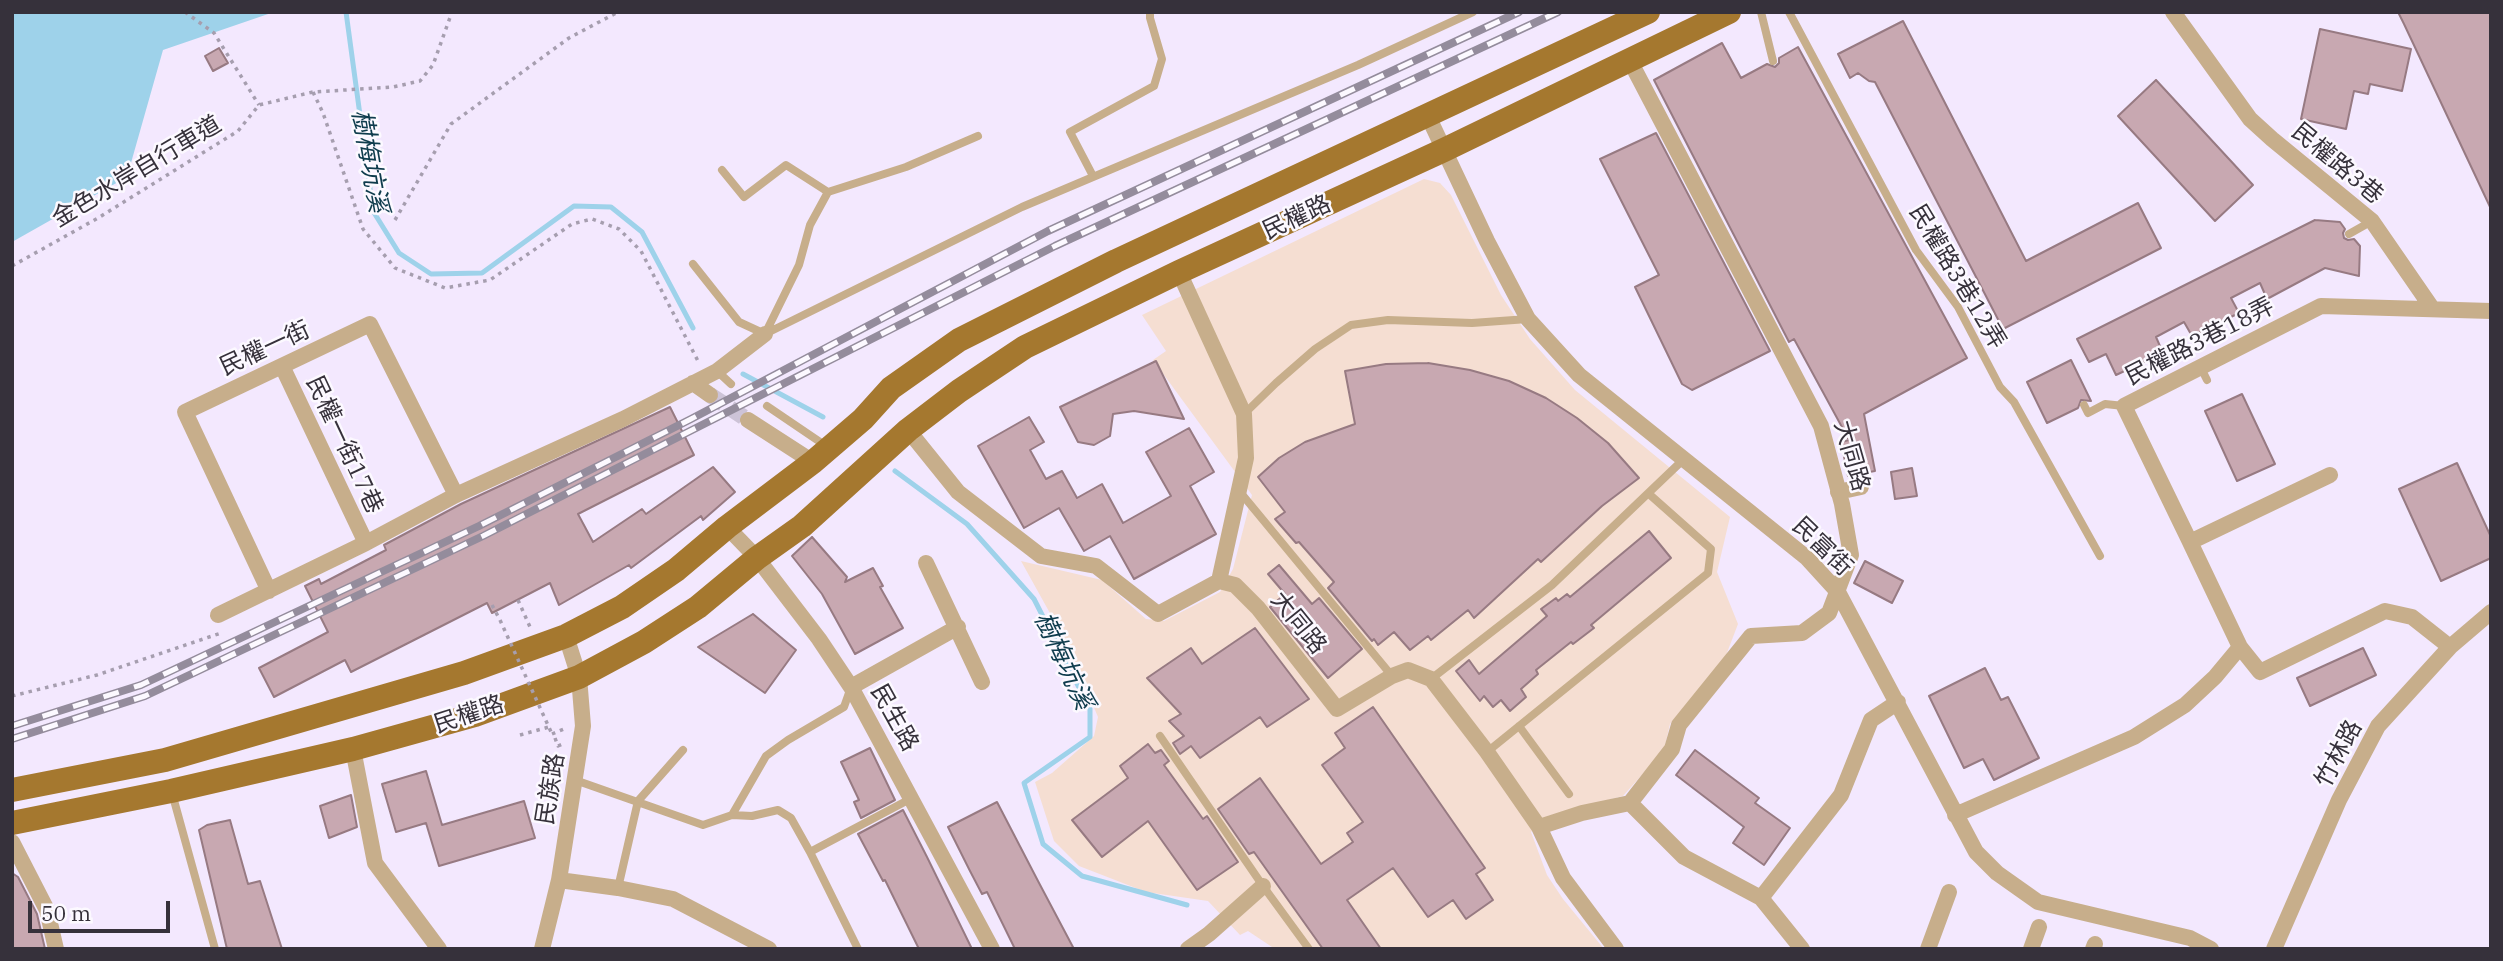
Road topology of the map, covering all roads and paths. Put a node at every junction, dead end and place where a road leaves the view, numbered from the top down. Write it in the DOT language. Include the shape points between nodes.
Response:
graph roads {
  1 [pos="185,12"];
  2 [pos="452,12"];
  3 [pos="618,12"];
  4 [pos="1150,12"];
  5 [pos="1473,12"];
  6 [pos="1648,12"];
  7 [pos="1729,12"];
  8 [pos="1761,12"];
  9 [pos="1789,12"];
  10 [pos="2173,12"];
  11 [pos="1629,59"];
  12 [pos="1773,61"];
  13 [pos="313,92"];
  14 [pos="259,105"];
  15 [pos="1428,116"];
  16 [pos="978,136"];
  17 [pos="1444,149"];
  18 [pos="722,170"];
  19 [pos="1093,176"];
  20 [pos="828,192"];
  21 [pos="396,220"];
  22 [pos="2372,220"];
  23 [pos="2349,234"];
  24 [pos="693,264"];
  25 [pos="12,266"];
  26 [pos="1179,272"];
  27 [pos="2432,308"];
  28 [pos="2491,311"];
  29 [pos="2418,318"];
  30 [pos="1528,319"];
  31 [pos="765,334"];
  32 [pos="282,366"];
  33 [pos="705,377"];
  34 [pos="731,384"];
  35 [pos="710,395"];
  36 [pos="2084,405"];
  37 [pos="767,406"];
  38 [pos="2124,406"];
  39 [pos="1244,414"];
  40 [pos="748,420"];
  41 [pos="908,430"];
  42 [pos="834,444"];
  43 [pos="1685,458"];
  44 [pos="2330,475"];
  45 [pos="1861,486"];
  46 [pos="1240,491"];
  47 [pos="1838,492"];
  48 [pos="1649,494"];
  49 [pos="456,495"];
  50 [pos="727,527"];
  51 [pos="2190,542"];
  52 [pos="366,543"];
  53 [pos="2100,556"];
  54 [pos="757,558"];
  55 [pos="926,563"];
  56 [pos="1219,582"];
  57 [pos="269,591"];
  58 [pos="1838,592"];
  59 [pos="518,600"];
  60 [pos="492,605"];
  61 [pos="2491,612"];
  62 [pos="218,615"];
  63 [pos="958,628"];
  64 [pos="531,629"];
  65 [pos="566,636"];
  66 [pos="2240,647"];
  67 [pos="2450,647"];
  68 [pos="1392,676"];
  69 [pos="579,677"];
  70 [pos="1431,679"];
  71 [pos="982,682"];
  72 [pos="851,687"];
  73 [pos="1898,702"];
  74 [pos="1519,726"];
  75 [pos="549,727"];
  76 [pos="520,735"];
  77 [pos="1160,736"];
  78 [pos="555,738"];
  79 [pos="353,749"];
  80 [pos="684,750"];
  81 [pos="1488,752"];
  82 [pos="575,780"];
  83 [pos="12,790"];
  84 [pos="171,791"];
  85 [pos="1569,794"];
  86 [pos="912,798"];
  87 [pos="638,801"];
  88 [pos="1630,803"];
  89 [pos="732,815"];
  90 [pos="1955,815"];
  91 [pos="12,823"];
  92 [pos="1539,827"];
  93 [pos="12,842"];
  94 [pos="810,852"];
  95 [pos="559,880"];
  96 [pos="1263,886"];
  97 [pos="618,888"];
  98 [pos="1949,892"];
  99 [pos="1761,898"];
  100 [pos="2039,927"];
  101 [pos="56,949"];
  102 [pos="215,949"];
  103 [pos="439,949"];
  104 [pos="542,949"];
  105 [pos="769,949"];
  106 [pos="858,949"];
  107 [pos="992,949"];
  108 [pos="1188,949"];
  109 [pos="1309,949"];
  110 [pos="1616,949"];
  111 [pos="1802,949"];
  112 [pos="1928,949"];
  113 [pos="2031,949"];
  114 [pos="2211,949"];
  115 [pos="2274,949"];
  1 -- 14 [label="path" via="214,33"];
  2 -- 13 [label="path" via="433,65 420,81"];
  3 -- 21 [label="path" via="569,38 451,124"];
  4 -- 19 [label="lane" via="1162,59 1154,86 1070,132"];
  5 -- 19 [label="lane"];
  6 -- 15 [label="main road, 民權路"];
  7 -- 11 [label="main road, 民權路"];
  8 -- 12 [label="lane"];
  9 -- 53 [label="lane, 民權路3巷12弄" via="1916,250 1958,307"];
  10 -- 22 [label="street, 民權路3巷" via="2250,119"];
  11 -- 17 [label="main road, 民權路"];
  11 -- 47 [label="street, 大同路" via="1821,426"];
  13 -- 14 [label="path"];
  13 -- 33 [label="path" via="363,229 396,268 444,288 490,280 572,224 592,219 619,229 641,251"];
  14 -- 25 [label="path, 金色水岸自行車道" via="238,131"];
  15 -- 17 [label="street, 民富街"];
  15 -- 42 [label="main road, 民權路" via="1116,261 959,340 891,388"];
  16 -- 20 [label="lane" via="905,167"];
  17 -- 26 [label="main road, 民權路"];
  17 -- 30 [label="street, 民富街"];
  18 -- 20 [label="lane" via="744,197 786,165"];
  19 -- 31 [label="lane" via="1022,206"];
  20 -- 31 [label="lane"];
  22 -- 23 [label="lane"];
  22 -- 27 [label="street, 民權路3巷"];
  24 -- 31 [label="lane" via="739,322"];
  26 -- 39 [label="street"];
  26 -- 41 [label="main road, 民權路" via="1025,347"];
  27 -- 28 [label="street"];
  27 -- 29 [label="lane"];
  27 -- 38 [label="street, 民權路3巷18弄" via="2321,306 2203,373"];
  30 -- 39 [label="lane" via="1472,323 1388,320 1352,325 1315,349"];
  30 -- 43 [label="street, 民富街" via="1579,375"];
  31 -- 33 [label="street"];
  32 -- 49 [label="street, 民權一街" via="370,324"];
  32 -- 52 [label="street, 民權一街17巷"];
  32 -- 57 [label="street, 民權一街" via="185,412"];
  33 -- 34 [label="lane"];
  33 -- 35 [label="street"];
  33 -- 49 [label="street"];
  36 -- 38 [label="lane" via="2088,413 2105,404"];
  37 -- 42 [label="lane"];
  38 -- 51 [label="street, 民權路3巷18弄"];
  39 -- 46 [label="street" via="1246,458"];
  40 -- 42 [label="street"];
  41 -- 54 [label="main road, 民權路" via="802,526"];
  41 -- 56 [label="street" via="958,492 1041,556 1096,566 1158,614"];
  42 -- 50 [label="main road, 民權路"];
  43 -- 48 [label="lane"];
  43 -- 58 [label="street, 民富街" via="1807,558"];
  44 -- 51 [label="street"];
  45 -- 47 [label="street"];
  46 -- 56 [label="street"];
  46 -- 68 [label="lane"];
  47 -- 58 [label="street, 大同路" via="1851,555"];
  48 -- 70 [label="lane" via="1552,585"];
  48 -- 74 [label="lane" via="1711,549 1708,573"];
  49 -- 52 [label="street"];
  50 -- 54 [label="street, 民生路"];
  50 -- 65 [label="main road, 民權路" via="622,607"];
  51 -- 66 [label="street, 民權路3巷18弄"];
  52 -- 57 [label="street"];
  54 -- 69 [label="main road, 民權路" via="698,607"];
  54 -- 72 [label="street, 民生路"];
  55 -- 63 [label="street"];
  56 -- 68 [label="street, 大同路" via="1235,585 1258,608 1337,709"];
  57 -- 62 [label="street"];
  58 -- 73 [label="street, 民富街"];
  58 -- 88 [label="street, 大同路" via="1829,613 1802,633 1751,636 1679,725 1672,749"];
  59 -- 64 [label="path"];
  60 -- 75 [label="path, bridge"];
  61 -- 67 [label="street, 竹林路"];
  63 -- 71 [label="street"];
  63 -- 72 [label="street"];
  65 -- 69 [label="street, 民族路"];
  65 -- 83 [label="main road, 民權路" via="464,673 165,760"];
  66 -- 67 [label="street, 民權路3巷18弄" via="2260,672 2385,611 2413,617"];
  66 -- 90 [label="street" via="2185,705 2134,737"];
  67 -- 115 [label="street, 竹林路" via="2378,726"];
  68 -- 70 [label="street" via="1408,670"];
  69 -- 79 [label="main road, 民權路" via="475,715"];
  69 -- 82 [label="street, 民族路" via="583,726"];
  70 -- 81 [label="street"];
  72 -- 86 [label="street, 民生路"];
  72 -- 89 [label="lane" via="844,707 765,756"];
  73 -- 90 [label="street, 民富街"];
  73 -- 99 [label="street" via="1871,720 1841,795"];
  74 -- 81 [label="lane"];
  74 -- 85 [label="lane"];
  75 -- 76 [label="path"];
  75 -- 78 [label="path" via="552,734 564,729 569,742 558,746"];
  77 -- 96 [label="lane"];
  79 -- 84 [label="main road, 民權路"];
  79 -- 103 [label="street" via="375,863"];
  80 -- 87 [label="lane"];
  81 -- 92 [label="street"];
  82 -- 87 [label="lane"];
  82 -- 95 [label="street, 民族路"];
  84 -- 91 [label="main road, 民權路"];
  84 -- 102 [label="lane"];
  86 -- 94 [label="lane"];
  86 -- 107 [label="street, 民生路"];
  87 -- 89 [label="lane" via="703,825"];
  87 -- 97 [label="lane"];
  88 -- 92 [label="street"];
  88 -- 99 [label="street" via="1684,857"];
  89 -- 94 [label="lane" via="778,810 791,818"];
  90 -- 114 [label="street, 民富街" via="1976,852 2038,902 2190,938"];
  92 -- 110 [label="street" via="1563,878"];
  93 -- 101 [label="street" via="47,910"];
  94 -- 106 [label="lane"];
  95 -- 97 [label="street"];
  95 -- 104 [label="street, 民族路"];
  96 -- 108 [label="street"];
  96 -- 109 [label="lane"];
  97 -- 105 [label="street" via="673,899"];
  98 -- 112 [label="street"];
  99 -- 111 [label="street"];
  100 -- 113 [label="street"];
}
